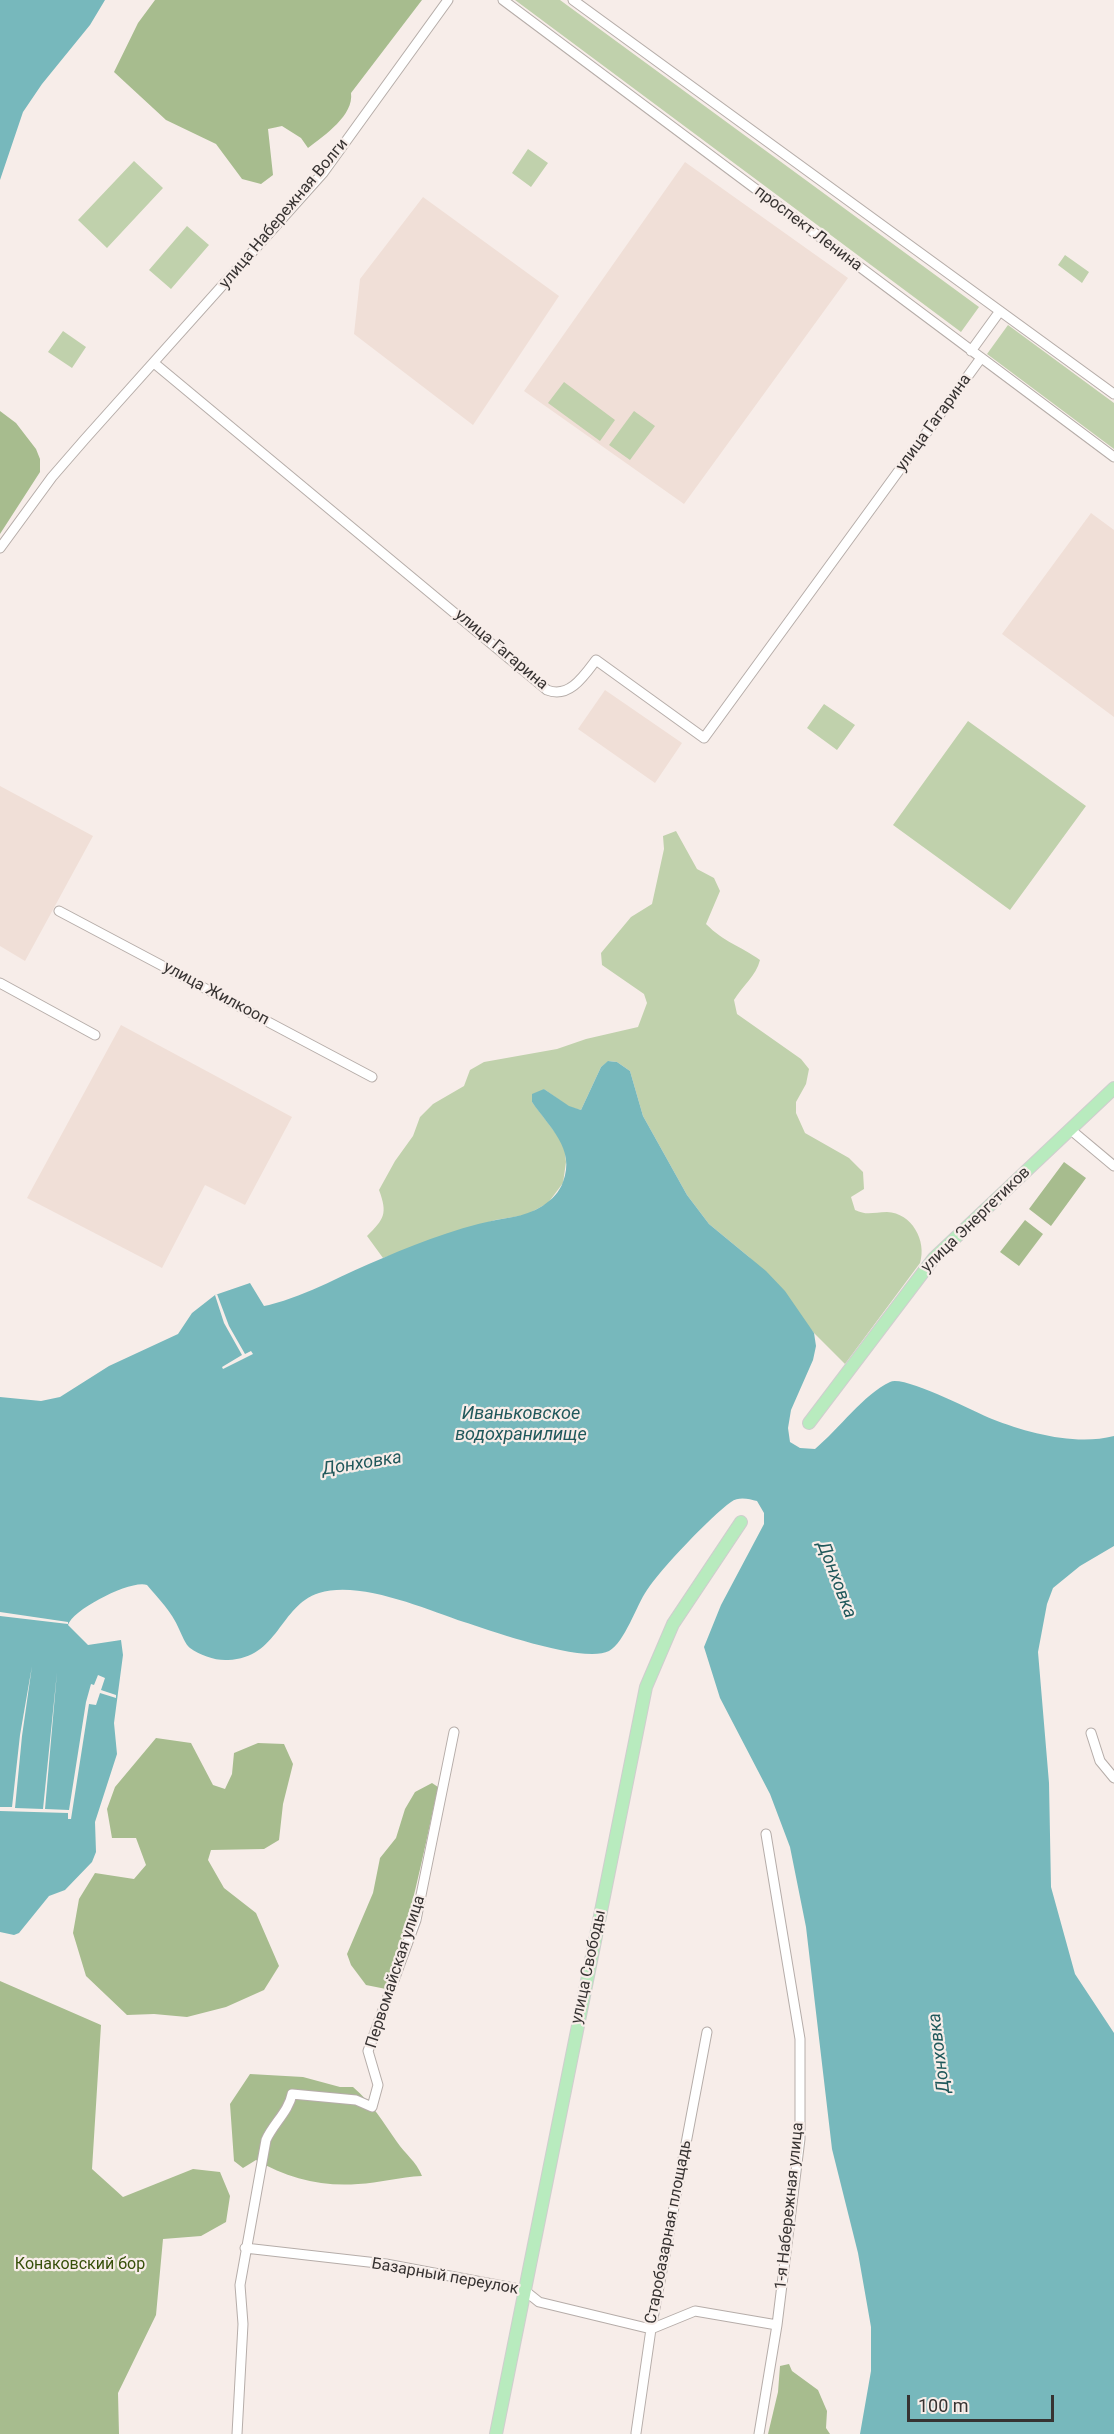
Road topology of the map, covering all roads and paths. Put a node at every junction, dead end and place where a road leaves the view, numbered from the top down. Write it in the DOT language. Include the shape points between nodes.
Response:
graph roads {
  1 [pos="448,0"];
  2 [pos="502,0"];
  3 [pos="573,0"];
  4 [pos="1000,311"];
  5 [pos="971,351"];
  6 [pos="981,358"];
  7 [pos="154,363"];
  8 [pos="1114,394"];
  9 [pos="1114,458"];
  10 [pos="0,548"];
  11 [pos="59,911"];
  12 [pos="0,983"];
  13 [pos="94,1035"];
  14 [pos="372,1077"];
  15 [pos="1114,1088"];
  16 [pos="1071,1130"];
  17 [pos="1114,1166"];
  18 [pos="809,1423"];
  19 [pos="741,1522"];
  20 [pos="454,1732"];
  21 [pos="1091,1733"];
  22 [pos="1114,1778"];
  23 [pos="766,1834"];
  24 [pos="707,2032"];
  25 [pos="245,2248"];
  26 [pos="524,2290"];
  27 [pos="777,2325"];
  28 [pos="651,2329"];
  29 [pos="636,2433"];
  30 [pos="237,2434"];
  31 [pos="496,2434"];
  32 [pos="759,2434"];
  1 -- 7 [label="street, улица Набережная Волги" via="323,173"];
  2 -- 5 [label="street, проспект Ленина"];
  3 -- 4 [label="street"];
  4 -- 5 [label="street"];
  4 -- 8 [label="street"];
  5 -- 6 [label="street, проспект Ленина"];
  6 -- 7 [label="street, улица Гагарина" via="704,738 596,660 566,692 556,694 547,690"];
  6 -- 9 [label="street, проспект Ленина"];
  7 -- 10 [label="street" via="52,477"];
  11 -- 14 [label="street, улица Жилкооп"];
  12 -- 13 [label="street"];
  15 -- 16 [label="main road, улица Энергетиков"];
  16 -- 17 [label="street"];
  16 -- 18 [label="main road, улица Энергетиков" via="934,1258"];
  19 -- 26 [label="main road, улица Свободы" via="673,1624 646,1687"];
  20 -- 25 [label="street, Первомайская улица" via="416,1920 368,2051 378,2085 372,2107 356,2100 292,2094 266,2140"];
  21 -- 22 [label="street" via="1100,1761"];
  23 -- 27 [label="street, 1-я Набережная улица" via="800,2039 800,2139"];
  24 -- 28 [label="street, Старобазарная площадь"];
  25 -- 26 [label="street, Базарный переулок" via="386,2264"];
  25 -- 30 [label="street, Первомайская улица" via="240,2285 243,2325"];
  26 -- 28 [label="street, Базарный переулок" via="538,2302"];
  26 -- 31 [label="main road, улица Свободы"];
  27 -- 28 [label="street" via="695,2311"];
  27 -- 32 [label="street, 1-я Набережная улица"];
  28 -- 29 [label="street, Старобазарная площадь"];
}
